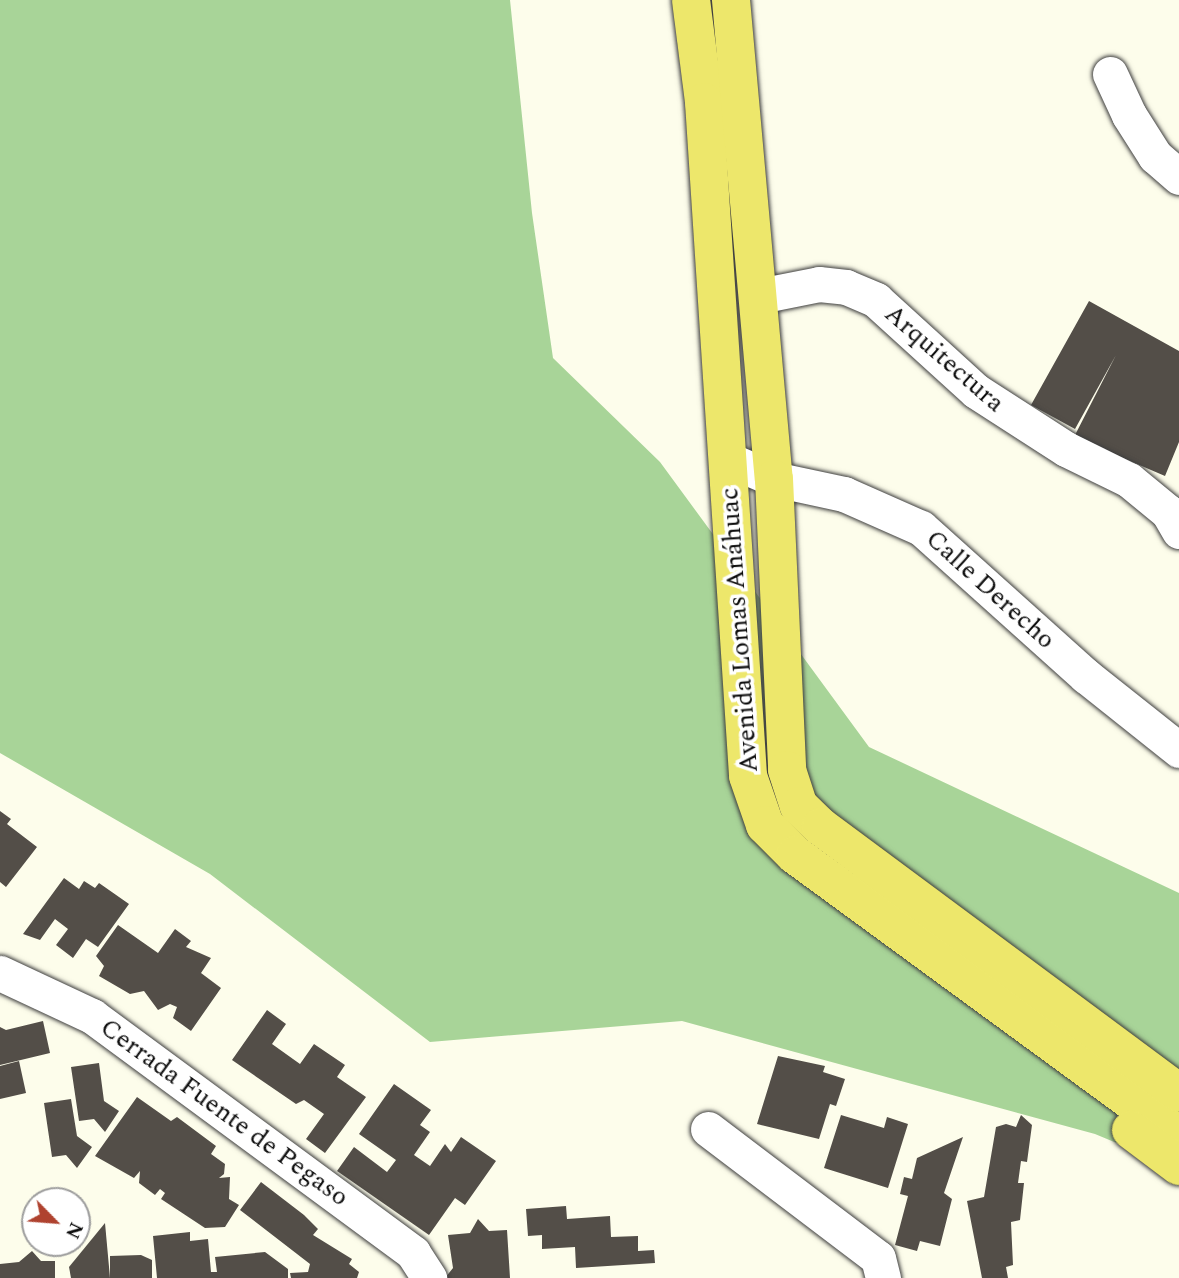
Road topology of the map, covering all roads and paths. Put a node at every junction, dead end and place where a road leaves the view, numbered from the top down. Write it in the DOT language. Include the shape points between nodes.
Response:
graph roads {
  1 [pos="691,0"];
  2 [pos="731,0"];
  3 [pos="1110,74"];
  4 [pos="1179,177"];
  5 [pos="759,296"];
  6 [pos="727,459"];
  7 [pos="774,478"];
  8 [pos="1179,531"];
  9 [pos="1179,750"];
  10 [pos="765,825"];
  11 [pos="0,973"];
  12 [pos="1179,1093"];
  13 [pos="708,1129"];
  14 [pos="1179,1136"];
  15 [pos="1179,1166"];
  16 [pos="429,1278"];
  17 [pos="883,1278"];
  1 -- 6 [label="main road, Avenida Lomas Anáhuac" via="704,102"];
  2 -- 5 [label="main road, Avenida Lomas Anáhuac"];
  3 -- 4 [label="street" via="1129,116 1155,156"];
  5 -- 7 [label="main road, Avenida Lomas Anáhuac"];
  5 -- 8 [label="street, Arquitectura" via="819,284 846,287 876,300 976,391 1066,449 1129,480 1168,512"];
  6 -- 7 [label="street, Calle Derecho"];
  6 -- 10 [label="main road, Avenida Lomas Anáhuac" via="748,776"];
  7 -- 9 [label="street, Calle Derecho" via="844,494 921,528 1086,676"];
  7 -- 12 [label="main road, Avenida Lomas Anáhuac" via="787,770 799,806"];
  10 -- 14 [label="main road, Avenida Lomas Anáhuac" via="795,855"];
  10 -- 15 [label="main road" via="779,857 807,888"];
  11 -- 16 [label="street, Cerrada Fuente de Pegaso" via="92,1016 403,1245"];
  13 -- 17 [label="street" via="878,1258"];
}
